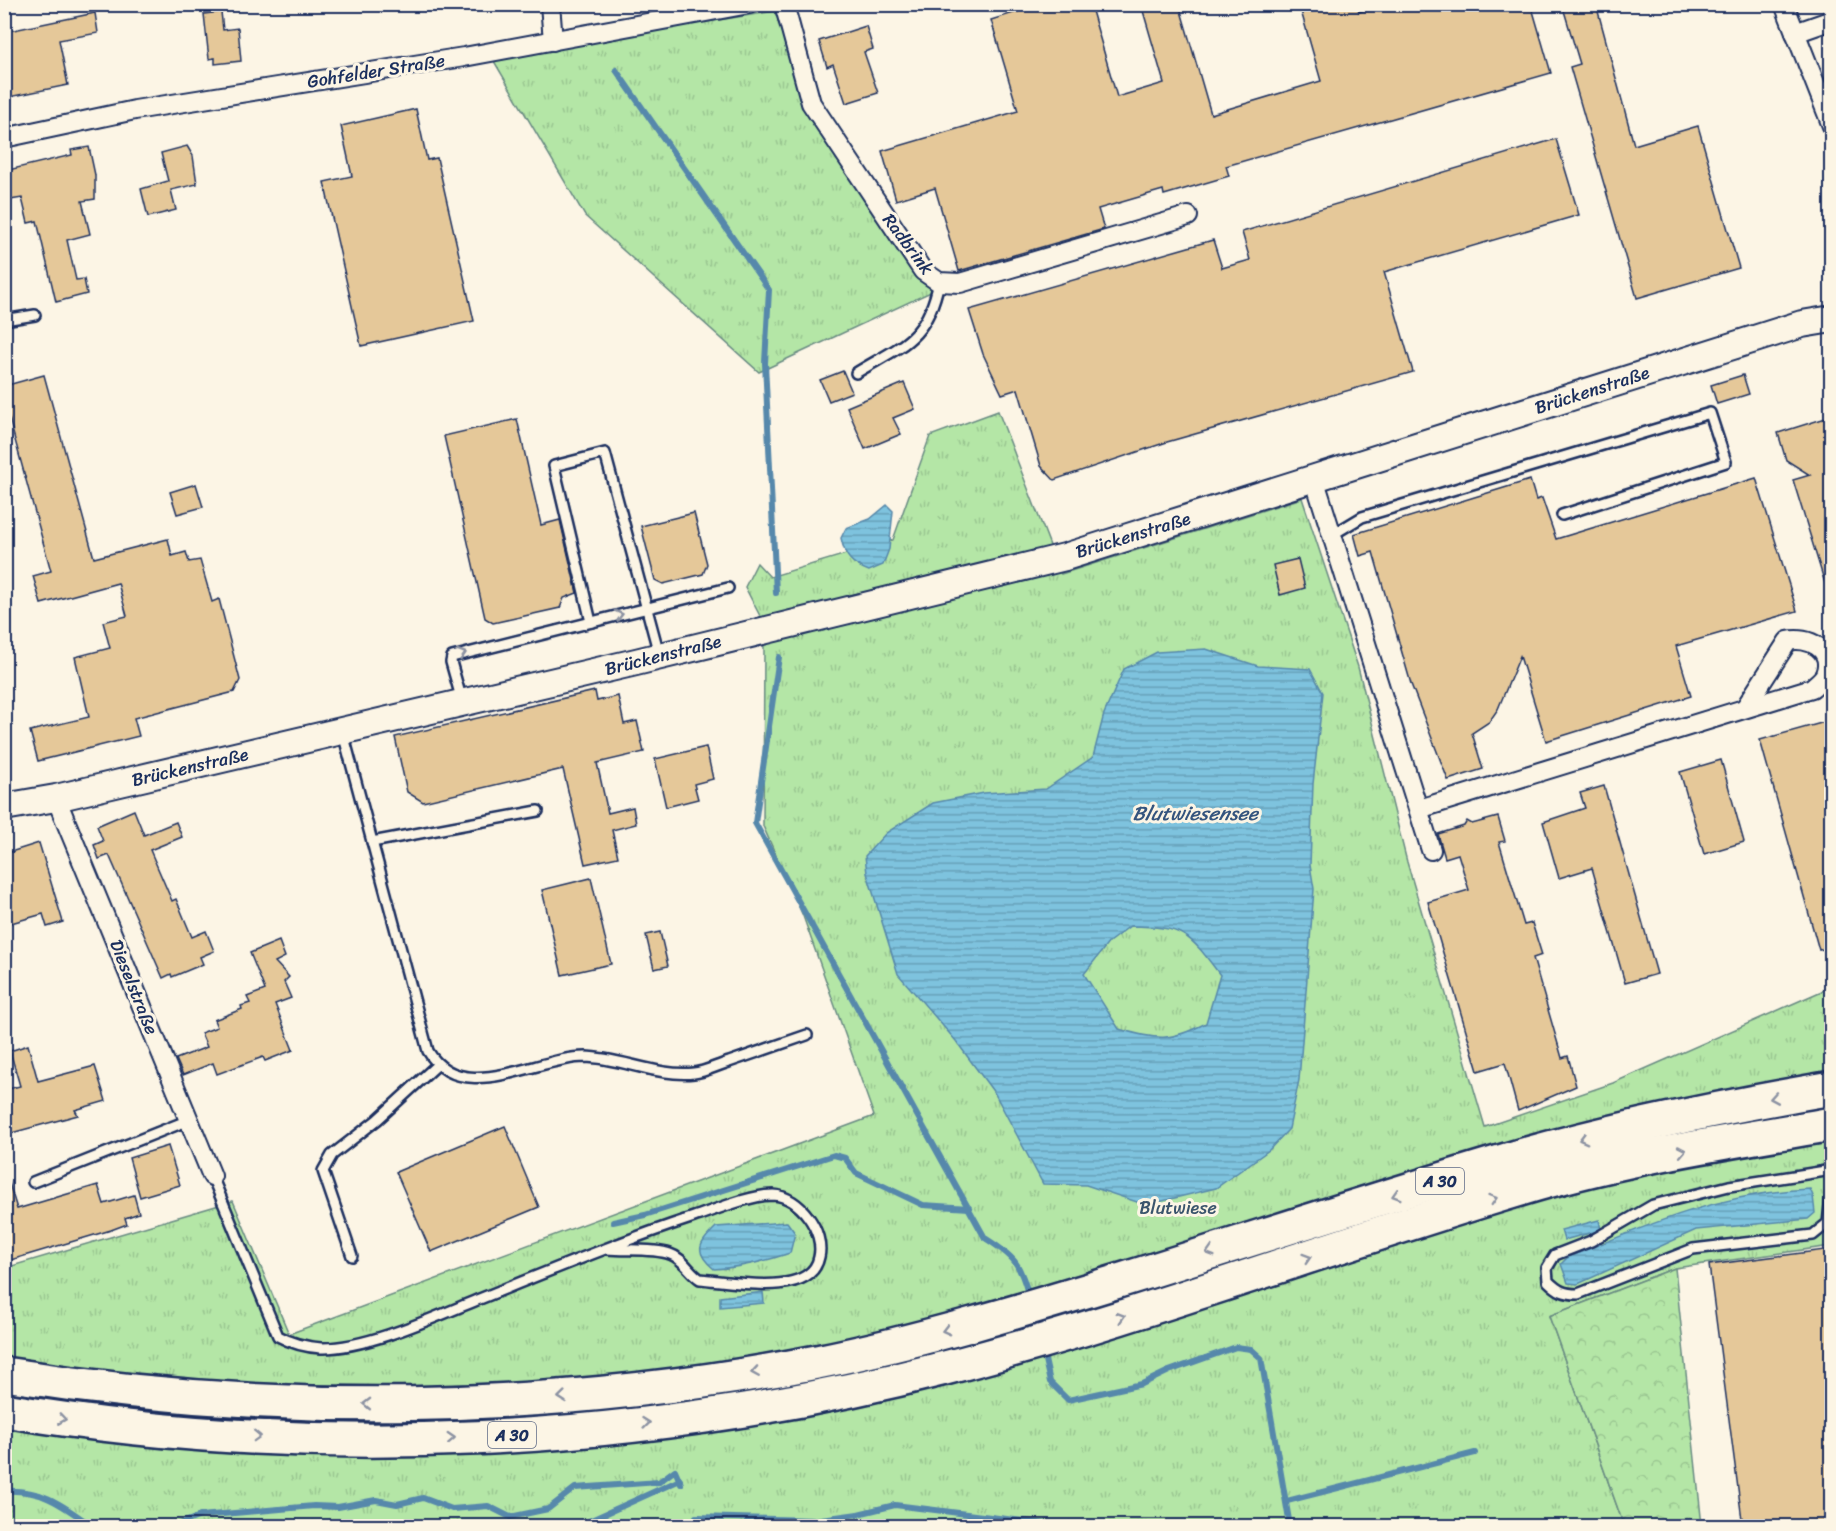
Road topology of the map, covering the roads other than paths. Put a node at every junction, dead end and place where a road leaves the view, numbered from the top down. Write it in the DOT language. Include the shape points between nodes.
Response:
graph roads {
  1 [pos="550,4"];
  2 [pos="748,4"];
  3 [pos="784,4"];
  4 [pos="1784,4"];
  5 [pos="1832,20"];
  6 [pos="1795,33"];
  7 [pos="553,41"];
  8 [pos="1832,126"];
  9 [pos="4,138"];
  10 [pos="1188,216"];
  11 [pos="939,282"];
  12 [pos="1832,307"];
  13 [pos="35,315"];
  14 [pos="1832,319"];
  15 [pos="4,320"];
  16 [pos="1802,324"];
  17 [pos="856,374"];
  18 [pos="1314,478"];
  19 [pos="1562,515"];
  20 [pos="1332,535"];
  21 [pos="728,588"];
  22 [pos="647,608"];
  23 [pos="591,621"];
  24 [pos="660,656"];
  25 [pos="1828,668"];
  26 [pos="1832,693"];
  27 [pos="462,703"];
  28 [pos="1745,708"];
  29 [pos="343,731"];
  30 [pos="56,798"];
  31 [pos="4,807"];
  32 [pos="1419,809"];
  33 [pos="538,811"];
  34 [pos="372,842"];
  35 [pos="1431,850"];
  36 [pos="807,1035"];
  37 [pos="436,1065"];
  38 [pos="1832,1088"];
  39 [pos="189,1120"];
  40 [pos="1832,1124"];
  41 [pos="1832,1170"];
  42 [pos="212,1176"];
  43 [pos="33,1182"];
  44 [pos="1832,1188"];
  45 [pos="607,1249"];
  46 [pos="352,1256"];
  47 [pos="4,1374"];
  48 [pos="4,1410"];
  1 -- 7 [label="street"];
  2 -- 7 [label="street, Gohfelder Straße"];
  3 -- 11 [label="street, Radbrink" via="811,103 923,271"];
  4 -- 6 [label="street"];
  5 -- 6 [label="street"];
  6 -- 8 [label="street"];
  7 -- 9 [label="street, Gohfelder Straße" via="135,110"];
  10 -- 11 [label="street, Radbrink" via="960,283"];
  11 -- 17 [label="lane" via="933,309 911,339"];
  12 -- 16 [label="main road, Brückenstraße"];
  13 -- 15 [label="lane"];
  14 -- 16 [label="main road, Brückenstraße"];
  16 -- 18 [label="main road, Brückenstraße"];
  18 -- 20 [label="street"];
  18 -- 24 [label="main road, Brückenstraße" via="1065,557"];
  19 -- 20 [label="lane" via="1726,462 1710,413 1362,517"];
  20 -- 32 [label="street"];
  21 -- 22 [label="lane"];
  23 -- 22 [label="lane, one-way"];
  22 -- 23 [label="lane" via="605,453 554,466"];
  22 -- 24 [label="lane"];
  27 -- 23 [label="lane, one-way" via="452,657"];
  24 -- 27 [label="main road, Brückenstraße"];
  25 -- 26 [label="lane"];
  25 -- 28 [label="street" via="1812,688"];
  25 -- 28 [label="street" via="1823,651 1812,641 1788,641"];
  27 -- 29 [label="main road, Brückenstraße"];
  28 -- 32 [label="street"];
  29 -- 30 [label="main road, Brückenstraße"];
  29 -- 34 [label="lane"];
  30 -- 31 [label="main road, Brückenstraße"];
  30 -- 39 [label="street, Dieselstraße"];
  32 -- 35 [label="street"];
  33 -- 34 [label="lane"];
  34 -- 37 [label="lane" via="428,1051"];
  36 -- 37 [label="lane" via="695,1073 584,1057 500,1076 452,1073"];
  37 -- 46 [label="lane" via="332,1155 323,1171"];
  38 -- 47 [label="highway, A 30, one-way" via="1620,1129 1521,1156 1002,1316 818,1361 649,1388 536,1400 416,1405 189,1398"];
  39 -- 42 [label="street, Dieselstraße"];
  39 -- 43 [label="lane"];
  48 -- 40 [label="highway, A 30, one-way" via="210,1434 360,1440 530,1434 677,1420 874,1385 1012,1349 1538,1184 1619,1163"];
  41 -- 44 [label="lane" via="1729,1186 1653,1205 1591,1242 1555,1255 1547,1268 1548,1281 1566,1294 1578,1294 1693,1249 1813,1235 1828,1223"];
  42 -- 45 [label="lane" via="278,1336 292,1343 322,1348 363,1341"];
  45 -- 45 [label="lane" via="670,1254 700,1279 783,1285 807,1276 819,1259 820,1240 801,1209 773,1195 706,1213"];
}
